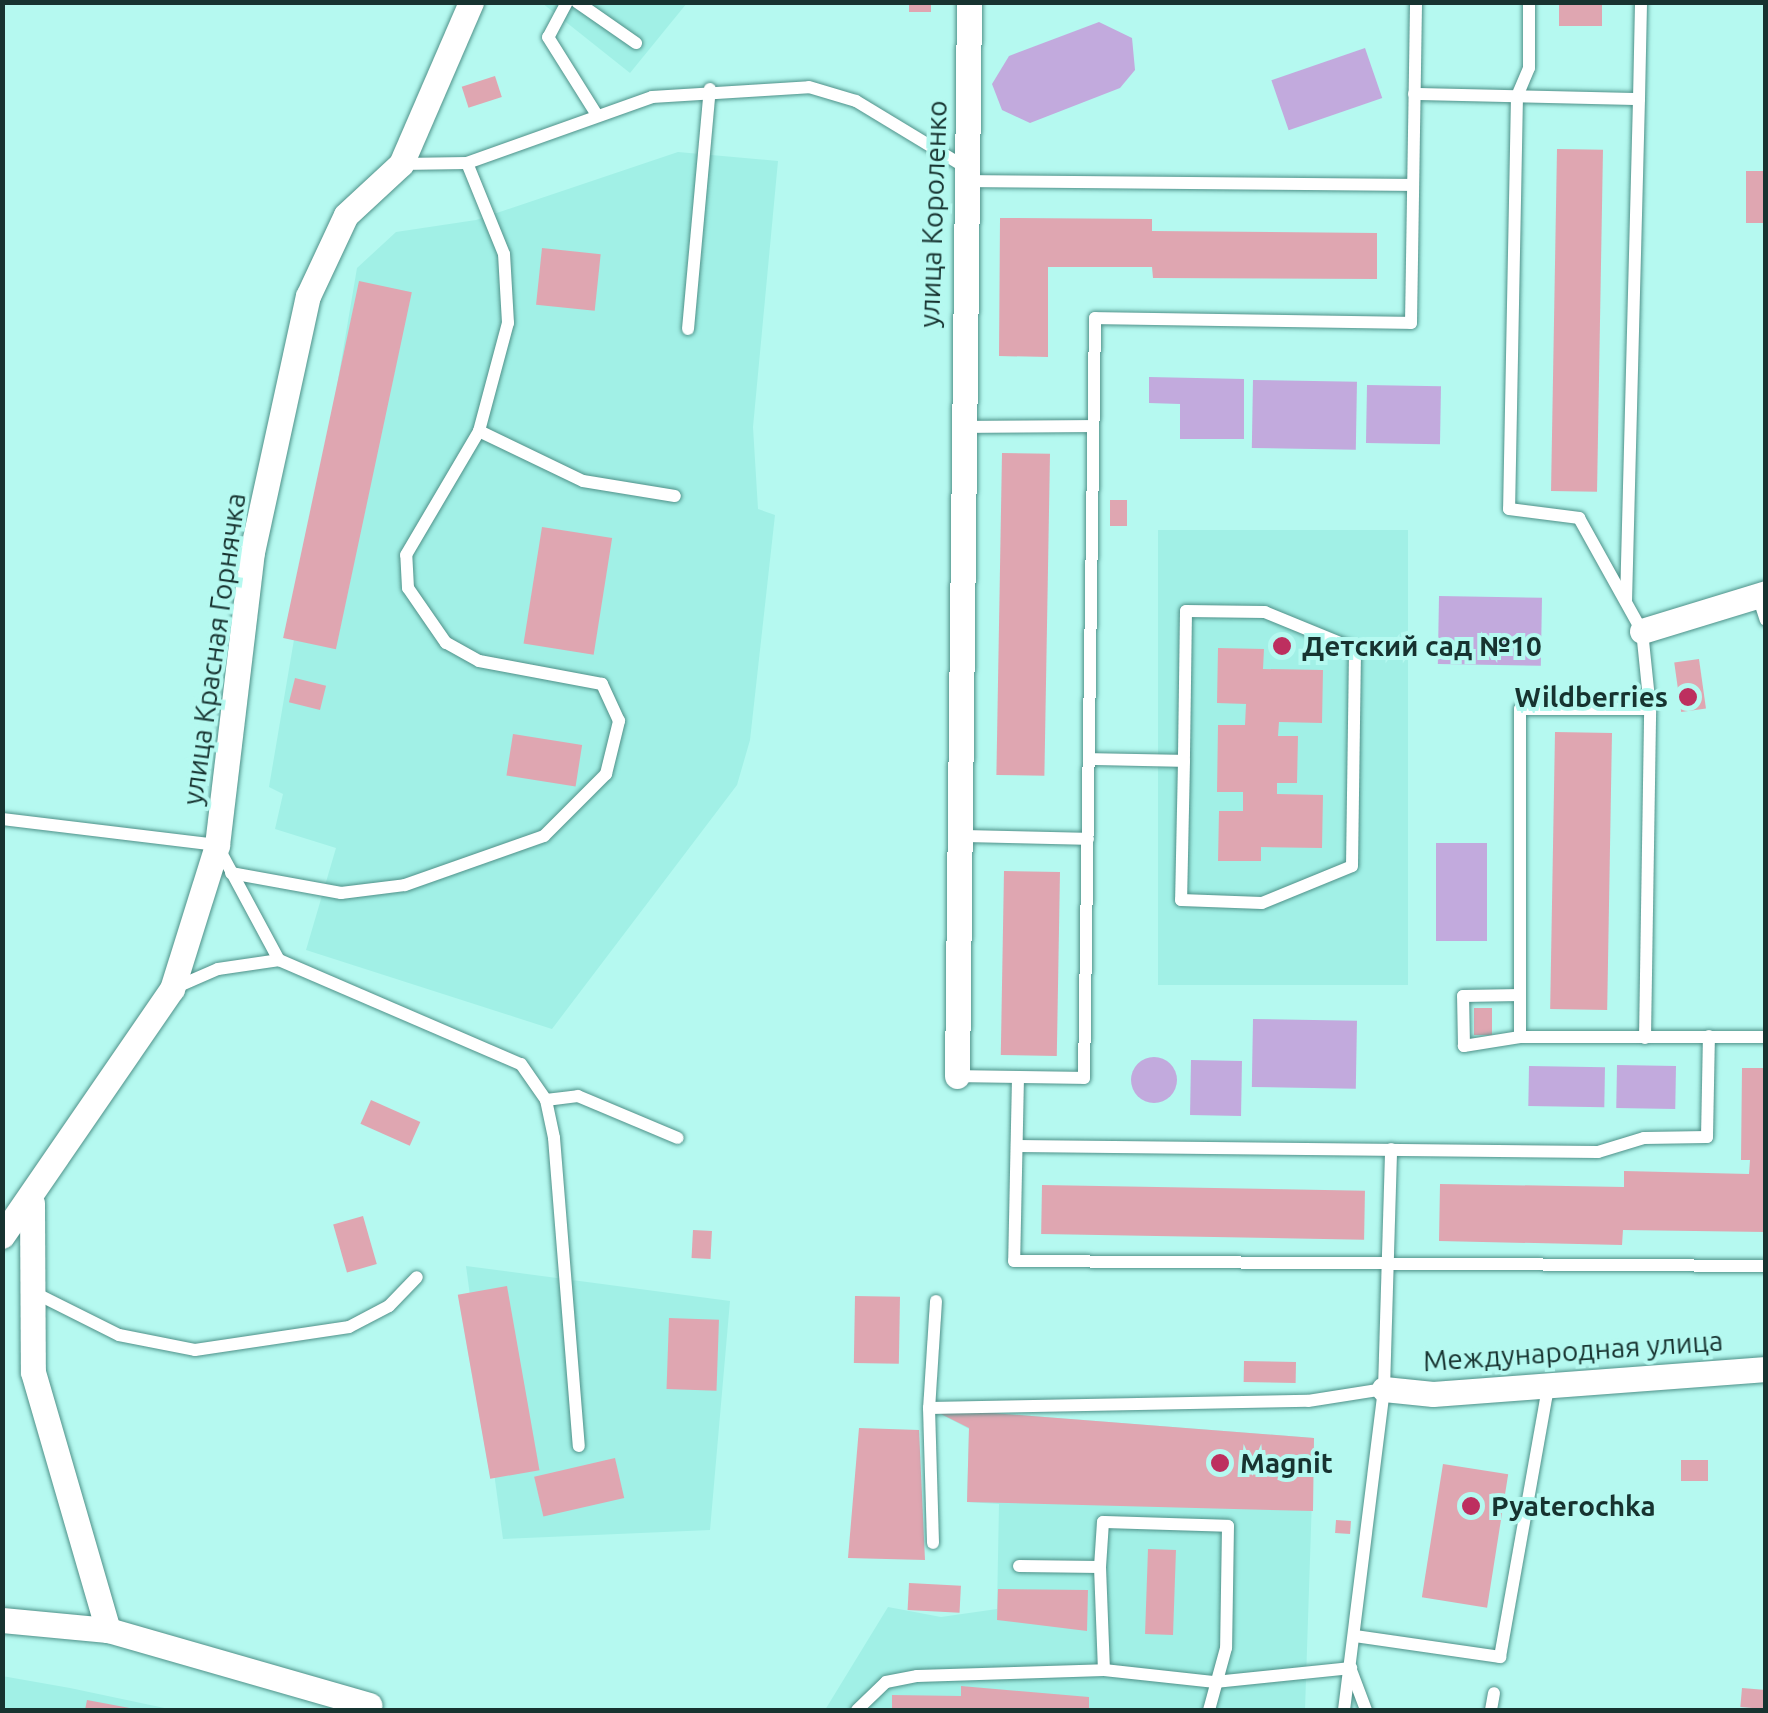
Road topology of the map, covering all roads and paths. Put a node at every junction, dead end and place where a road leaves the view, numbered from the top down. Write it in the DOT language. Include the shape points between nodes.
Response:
graph roads {
  1 [pos="472,2"];
  2 [pos="566,2"];
  3 [pos="578,2"];
  4 [pos="969,2"];
  5 [pos="1416,2"];
  6 [pos="1529,2"];
  7 [pos="1641,2"];
  8 [pos="636,44"];
  9 [pos="710,89"];
  10 [pos="1414,94"];
  11 [pos="1516,96"];
  12 [pos="1639,99"];
  13 [pos="594,112"];
  14 [pos="467,163"];
  15 [pos="400,164"];
  16 [pos="965,174"];
  17 [pos="1413,185"];
  18 [pos="688,329"];
  19 [pos="1093,426"];
  20 [pos="957,427"];
  21 [pos="478,430"];
  22 [pos="675,496"];
  23 [pos="1626,602"];
  24 [pos="1763,603"];
  25 [pos="1642,631"];
  26 [pos="1650,709"];
  27 [pos="1089,760"];
  28 [pos="1184,761"];
  29 [pos="2,819"];
  30 [pos="960,836"];
  31 [pos="1088,839"];
  32 [pos="218,845"];
  33 [pos="232,872"];
  34 [pos="279,960"];
  35 [pos="172,989"];
  36 [pos="1520,995"];
  37 [pos="1708,1036"];
  38 [pos="1520,1037"];
  39 [pos="1766,1037"];
  40 [pos="1645,1038"];
  41 [pos="957,1076"];
  42 [pos="1018,1077"];
  43 [pos="546,1100"];
  44 [pos="678,1138"];
  45 [pos="1017,1146"];
  46 [pos="1391,1149"];
  47 [pos="32,1203"];
  48 [pos="2,1236"];
  49 [pos="1766,1266"];
  50 [pos="1387,1269"];
  51 [pos="417,1276"];
  52 [pos="26,1289"];
  53 [pos="936,1301"];
  54 [pos="1766,1369"];
  55 [pos="1549,1380"];
  56 [pos="1384,1389"];
  57 [pos="929,1408"];
  58 [pos="579,1446"];
  59 [pos="933,1543"];
  60 [pos="1019,1566"];
  61 [pos="1100,1567"];
  62 [pos="2,1620"];
  63 [pos="108,1630"];
  64 [pos="1355,1636"];
  65 [pos="1351,1668"];
  66 [pos="1104,1670"];
  67 [pos="1215,1682"];
  68 [pos="1494,1693"];
  69 [pos="368,1708"];
  70 [pos="857,1710"];
  71 [pos="1208,1710"];
  72 [pos="1344,1710"];
  73 [pos="1366,1710"];
  74 [pos="1491,1710"];
  1 -- 15 [label="street, улица Красная Горнячка"];
  2 -- 13 [label="lane" via="548,37"];
  3 -- 8 [label="lane"];
  4 -- 16 [label="street, улица Короленко"];
  5 -- 10 [label="lane"];
  6 -- 11 [label="lane" via="1529,68"];
  7 -- 12 [label="lane"];
  9 -- 13 [label="lane"];
  9 -- 16 [label="lane" via="825,92"];
  9 -- 18 [label="lane"];
  10 -- 11 [label="lane"];
  10 -- 17 [label="lane"];
  11 -- 12 [label="lane"];
  11 -- 23 [label="lane" via="1509,509 1579,518"];
  12 -- 23 [label="lane"];
  13 -- 14 [label="lane"];
  14 -- 15 [label="lane"];
  14 -- 21 [label="lane" via="504,254 508,324"];
  15 -- 32 [label="street, улица Красная Горнячка" via="346,215 308,296 252,552"];
  16 -- 17 [label="lane"];
  16 -- 20 [label="street, улица Короленко"];
  17 -- 19 [label="lane" via="1411,322 1095,318"];
  19 -- 20 [label="lane"];
  19 -- 27 [label="lane"];
  20 -- 30 [label="street, улица Короленко"];
  21 -- 22 [label="lane" via="583,481"];
  21 -- 33 [label="lane" via="406,554 408,588 446,643 479,661 602,684 618,721 606,774 544,836 405,885 341,893"];
  23 -- 25 [label="lane"];
  24 -- 25 [label="street"];
  25 -- 26 [label="lane"];
  26 -- 36 [label="lane" via="1520,709"];
  26 -- 40 [label="lane"];
  27 -- 28 [label="lane"];
  27 -- 31 [label="lane"];
  28 -- 28 [label="lane" via="1181,900 1262,903 1352,866 1355,649 1265,612 1186,611"];
  29 -- 32 [label="lane"];
  30 -- 31 [label="lane"];
  30 -- 41 [label="street, улица Короленко"];
  31 -- 42 [label="lane" via="1084,1078"];
  32 -- 33 [label="lane"];
  32 -- 35 [label="street, улица Красная Горнячка"];
  33 -- 34 [label="lane"];
  34 -- 35 [label="lane" via="218,969"];
  34 -- 43 [label="lane" via="521,1064"];
  35 -- 47 [label="street, улица Красная Горнячка"];
  36 -- 38 [label="lane"];
  36 -- 38 [label="lane" via="1463,996 1464,1046"];
  37 -- 39 [label="lane"];
  37 -- 40 [label="lane"];
  37 -- 46 [label="lane" via="1707,1137 1644,1138 1598,1152"];
  38 -- 40 [label="lane"];
  41 -- 42 [label="lane"];
  42 -- 45 [label="lane"];
  43 -- 44 [label="lane" via="578,1096"];
  43 -- 58 [label="lane"];
  45 -- 46 [label="lane"];
  45 -- 50 [label="lane" via="1014,1260"];
  46 -- 50 [label="lane"];
  47 -- 48 [label="street, улица Красная Горнячка"];
  47 -- 52 [label="street"];
  49 -- 50 [label="lane"];
  50 -- 56 [label="lane"];
  51 -- 52 [label="lane" via="349,1327 195,1350 119,1334"];
  52 -- 63 [label="street" via="54,1462"];
  53 -- 57 [label="lane"];
  54 -- 55 [label="street, Международная улица"];
  55 -- 56 [label="street, Международная улица" via="1433,1394"];
  55 -- 64 [label="lane" via="1500,1657"];
  56 -- 57 [label="lane" via="1308,1401"];
  56 -- 64 [label="lane"];
  57 -- 59 [label="lane"];
  60 -- 61 [label="lane"];
  61 -- 66 [label="lane"];
  61 -- 67 [label="lane" via="1103,1522 1228,1526 1226,1648"];
  62 -- 63 [label="street"];
  63 -- 69 [label="street"];
  64 -- 65 [label="lane"];
  65 -- 67 [label="lane"];
  65 -- 72 [label="lane"];
  65 -- 73 [label="lane"];
  66 -- 67 [label="lane"];
  66 -- 70 [label="lane" via="917,1676 886,1682"];
  67 -- 71 [label="lane"];
  68 -- 74 [label="lane"];
}
